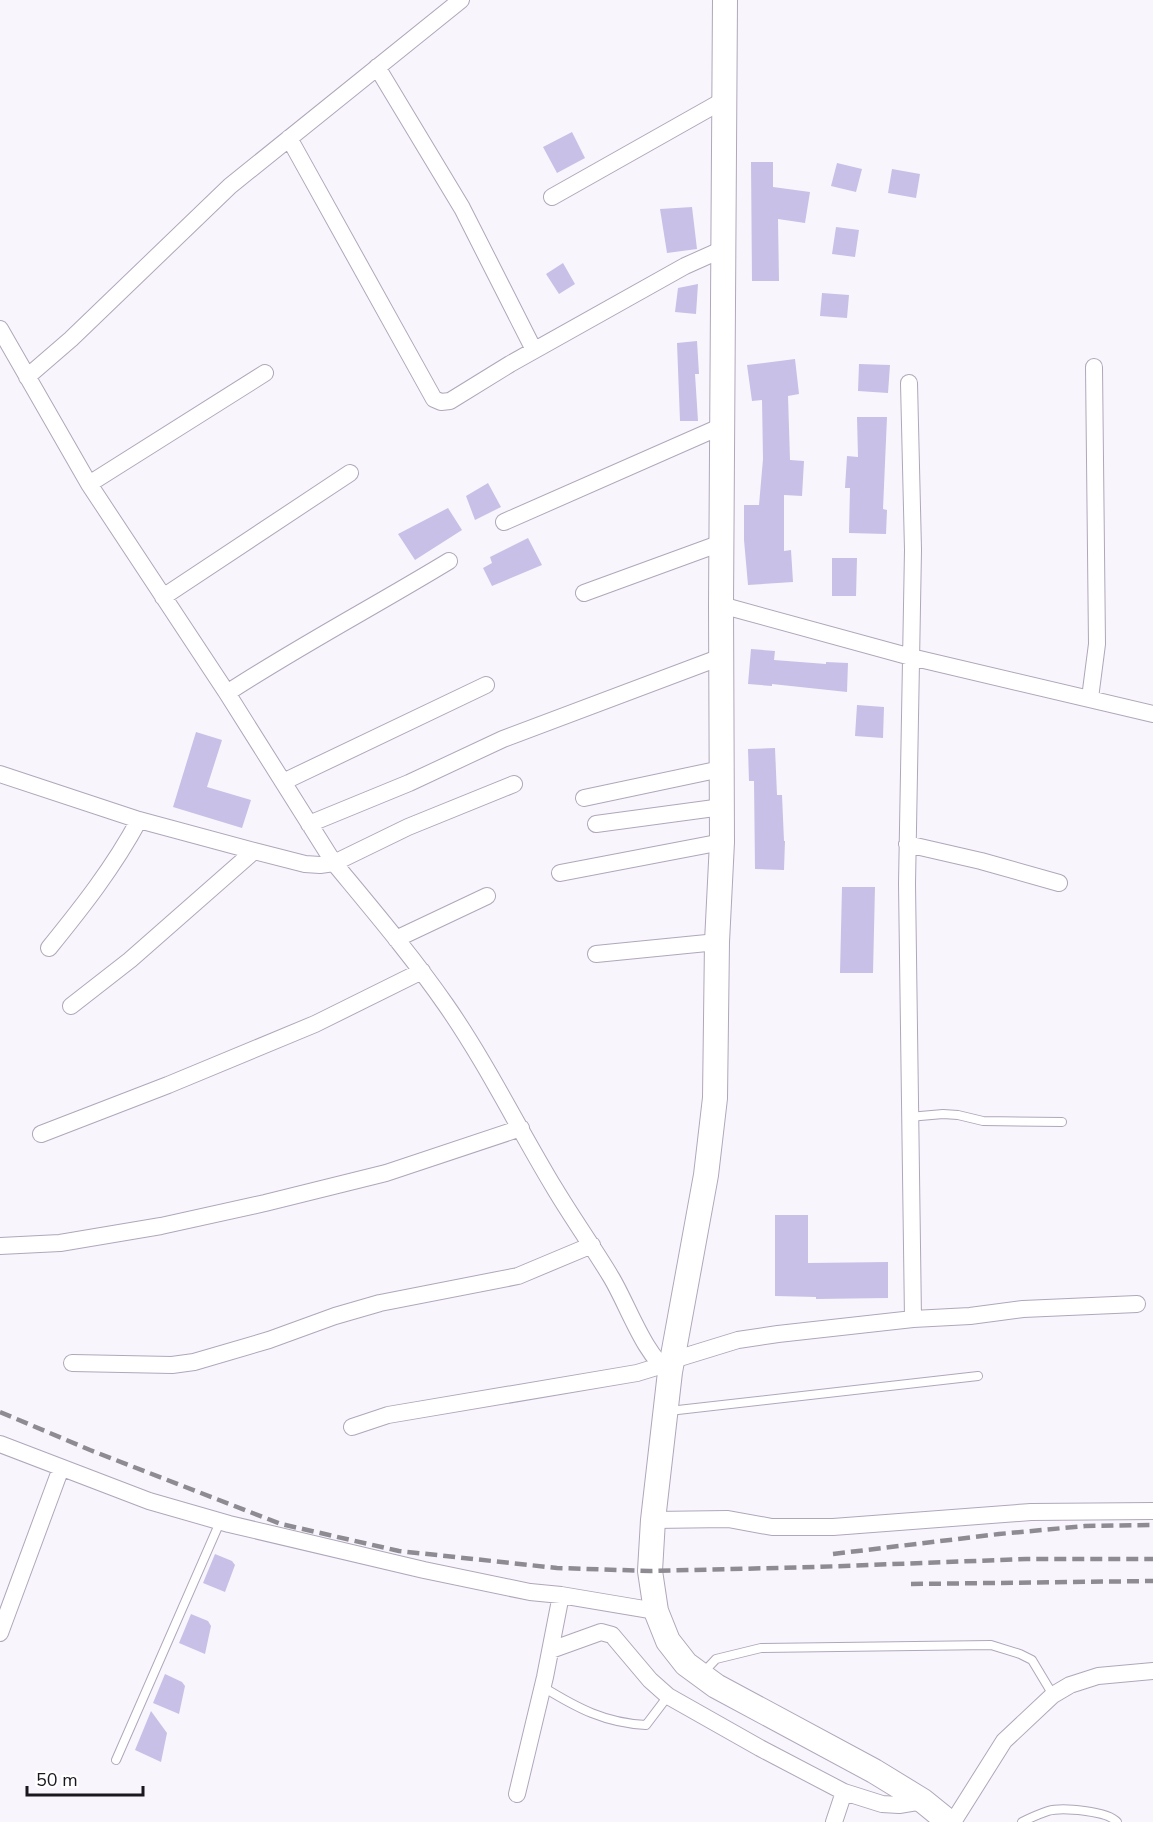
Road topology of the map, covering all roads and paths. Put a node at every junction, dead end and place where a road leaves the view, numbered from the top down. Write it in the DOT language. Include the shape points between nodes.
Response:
graph roads {
  1 [pos="461,0"];
  2 [pos="725,0"];
  3 [pos="377,67"];
  4 [pos="724,100"];
  5 [pos="289,138"];
  6 [pos="552,197"];
  7 [pos="723,249"];
  8 [pos="0,329"];
  9 [pos="534,350"];
  10 [pos="1094,367"];
  11 [pos="265,373"];
  12 [pos="27,377"];
  13 [pos="909,383"];
  14 [pos="722,426"];
  15 [pos="350,473"];
  16 [pos="89,484"];
  17 [pos="504,522"];
  18 [pos="721,543"];
  19 [pos="449,561"];
  20 [pos="584,594"];
  21 [pos="163,597"];
  22 [pos="721,605"];
  23 [pos="722,657"];
  24 [pos="911,657"];
  25 [pos="486,685"];
  26 [pos="227,693"];
  27 [pos="1090,698"];
  28 [pos="1153,714"];
  29 [pos="721,769"];
  30 [pos="0,774"];
  31 [pos="283,782"];
  32 [pos="514,784"];
  33 [pos="584,798"];
  34 [pos="722,807"];
  35 [pos="139,820"];
  36 [pos="309,824"];
  37 [pos="596,824"];
  38 [pos="722,842"];
  39 [pos="908,844"];
  40 [pos="254,851"];
  41 [pos="334,862"];
  42 [pos="560,873"];
  43 [pos="1059,884"];
  44 [pos="487,896"];
  45 [pos="396,939"];
  46 [pos="717,942"];
  47 [pos="49,948"];
  48 [pos="596,954"];
  49 [pos="422,971"];
  50 [pos="71,1006"];
  51 [pos="909,1117"];
  52 [pos="1062,1122"];
  53 [pos="521,1128"];
  54 [pos="41,1134"];
  55 [pos="592,1245"];
  56 [pos="0,1246"];
  57 [pos="1137,1304"];
  58 [pos="913,1319"];
  59 [pos="72,1363"];
  60 [pos="668,1366"];
  61 [pos="978,1376"];
  62 [pos="666,1411"];
  63 [pos="352,1427"];
  64 [pos="0,1444"];
  65 [pos="61,1468"];
  66 [pos="1153,1510"];
  67 [pos="653,1520"];
  68 [pos="220,1522"];
  69 [pos="561,1595"];
  70 [pos="656,1611"];
  71 [pos="0,1633"];
  72 [pos="550,1650"];
  73 [pos="1153,1671"];
  74 [pos="700,1676"];
  75 [pos="543,1687"];
  76 [pos="1053,1695"];
  77 [pos="668,1696"];
  78 [pos="116,1760"];
  79 [pos="844,1792"];
  80 [pos="518,1794"];
  81 [pos="923,1801"];
  82 [pos="834,1822"];
  83 [pos="951,1822"];
  84 [pos="1022,1822"];
  85 [pos="1117,1822"];
  1 -- 3 [label="street"];
  2 -- 4 [label="main road"];
  3 -- 5 [label="street"];
  3 -- 9 [label="street" via="462,208"];
  4 -- 6 [label="street"];
  4 -- 7 [label="main road"];
  5 -- 9 [label="street" via="434,399 450,401"];
  5 -- 12 [label="street" via="230,186"];
  7 -- 9 [label="street"];
  7 -- 14 [label="main road"];
  8 -- 12 [label="street"];
  10 -- 27 [label="street" via="1097,644"];
  11 -- 16 [label="street"];
  12 -- 16 [label="street"];
  13 -- 24 [label="street"];
  14 -- 17 [label="street"];
  14 -- 18 [label="main road"];
  15 -- 21 [label="street"];
  16 -- 21 [label="street"];
  18 -- 20 [label="street"];
  18 -- 22 [label="main road"];
  19 -- 26 [label="street"];
  21 -- 26 [label="street"];
  22 -- 23 [label="main road"];
  22 -- 24 [label="street"];
  23 -- 29 [label="main road"];
  23 -- 36 [label="street" via="502,739"];
  24 -- 27 [label="street"];
  24 -- 39 [label="street"];
  25 -- 31 [label="street"];
  26 -- 31 [label="street"];
  27 -- 28 [label="street"];
  29 -- 33 [label="street"];
  29 -- 34 [label="main road"];
  30 -- 35 [label="street"];
  31 -- 36 [label="street"];
  32 -- 41 [label="street"];
  34 -- 37 [label="street"];
  34 -- 38 [label="main road"];
  35 -- 40 [label="street"];
  35 -- 47 [label="street" via="119,857"];
  36 -- 41 [label="street"];
  38 -- 42 [label="street"];
  38 -- 46 [label="main road"];
  39 -- 43 [label="street"];
  39 -- 51 [label="street"];
  40 -- 41 [label="street" via="305,864"];
  40 -- 50 [label="street" via="130,960"];
  41 -- 45 [label="street"];
  44 -- 45 [label="street"];
  45 -- 49 [label="street"];
  46 -- 48 [label="street"];
  46 -- 60 [label="main road" via="715,1098 706,1175"];
  49 -- 53 [label="street"];
  49 -- 54 [label="street" via="315,1024"];
  51 -- 52 [label="lane" via="943,1114 983,1121"];
  51 -- 58 [label="street"];
  53 -- 55 [label="street" via="555,1190"];
  53 -- 56 [label="street" via="386,1173 265,1203 82,1239"];
  55 -- 59 [label="street" via="518,1276 380,1303 194,1362"];
  55 -- 60 [label="street" via="645,1343"];
  57 -- 58 [label="street"];
  58 -- 60 [label="street" via="738,1340"];
  60 -- 62 [label="main road"];
  60 -- 63 [label="street" via="388,1414"];
  61 -- 62 [label="lane"];
  62 -- 67 [label="main road"];
  64 -- 65 [label="street"];
  65 -- 68 [label="street"];
  65 -- 71 [label="street"];
  66 -- 67 [label="street" via="1031,1512 833,1527 772,1527 728,1519"];
  67 -- 70 [label="main road" via="650,1570"];
  68 -- 69 [label="street" via="424,1570"];
  68 -- 78 [label="lane"];
  69 -- 70 [label="street"];
  69 -- 72 [label="street"];
  70 -- 74 [label="main road" via="668,1641"];
  72 -- 75 [label="street"];
  72 -- 77 [label="street" via="601,1632 612,1635"];
  73 -- 76 [label="street" via="1098,1676"];
  74 -- 76 [label="lane" via="716,1659 761,1648 991,1645 1032,1660"];
  74 -- 81 [label="main road"];
  75 -- 77 [label="lane" via="582,1711 646,1725"];
  75 -- 80 [label="street"];
  76 -- 83 [label="street" via="1004,1741"];
  77 -- 79 [label="street"];
  79 -- 81 [label="street" via="882,1804"];
  79 -- 82 [label="street"];
  81 -- 83 [label="main road"];
  84 -- 85 [label="lane" via="1050,1810 1098,1812"];
}
